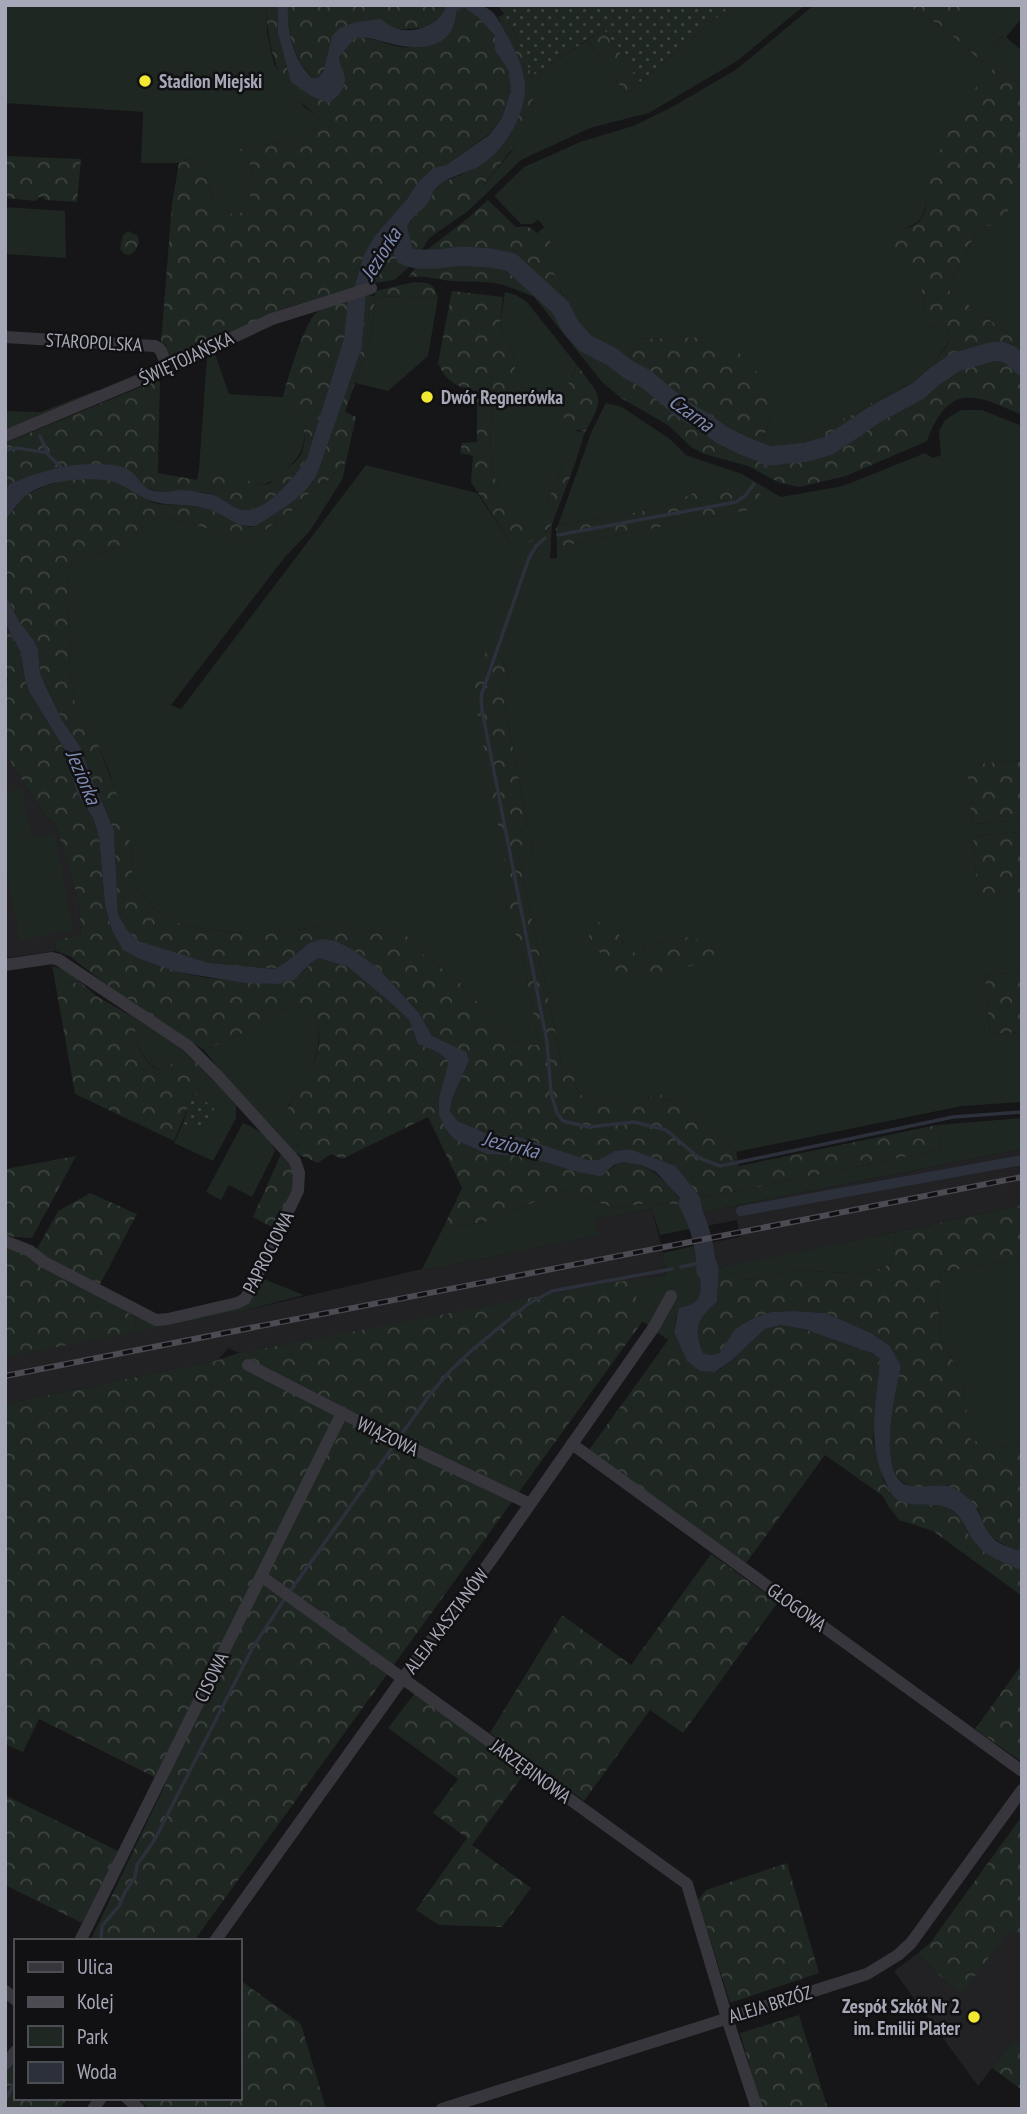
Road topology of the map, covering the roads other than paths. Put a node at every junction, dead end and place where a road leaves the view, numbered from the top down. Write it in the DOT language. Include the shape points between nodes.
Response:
graph roads {
  1 [pos="370,288"];
  2 [pos="5,337"];
  3 [pos="168,368"];
  4 [pos="5,436"];
  5 [pos="5,965"];
  6 [pos="5,1241"];
  7 [pos="671,1296"];
  8 [pos="248,1365"];
  9 [pos="342,1413"];
  10 [pos="572,1444"];
  11 [pos="530,1504"];
  12 [pos="261,1576"];
  13 [pos="403,1678"];
  14 [pos="1022,1771"];
  15 [pos="1022,1790"];
  16 [pos="81,1939"];
  17 [pos="216,1939"];
  18 [pos="727,2018"];
  19 [pos="442,2109"];
  20 [pos="757,2109"];
  1 -- 3 [label="street, ŚWIĘTOJAŃSKA" via="272,319"];
  2 -- 3 [label="street, STAROPOLSKA" via="155,345"];
  3 -- 4 [label="street, ŚWIĘTOJAŃSKA"];
  5 -- 6 [label="street, PAPROCIOWA" via="52,958 67,963 188,1046 295,1161 299,1173 290,1211 245,1299 220,1307 161,1320 149,1317"];
  7 -- 10 [label="street, ALEJA KASZTANÓW"];
  8 -- 9 [label="street, WIĄZOWA"];
  9 -- 11 [label="street, WIĄZOWA"];
  9 -- 12 [label="street, CISOWA"];
  10 -- 11 [label="street, ALEJA KASZTANÓW"];
  10 -- 14 [label="street, GŁOGOWA"];
  11 -- 13 [label="street, ALEJA KASZTANÓW"];
  12 -- 13 [label="street, JARZĘBINOWA"];
  12 -- 16 [label="street, CISOWA"];
  13 -- 17 [label="street, ALEJA KASZTANÓW"];
  13 -- 18 [label="street, JARZĘBINOWA" via="687,1884"];
  15 -- 18 [label="street, ALEJA BRZÓZ" via="898,1955 867,1974"];
  18 -- 19 [label="street, ALEJA BRZÓZ"];
  18 -- 20 [label="street, JARZĘBINOWA"];
}
